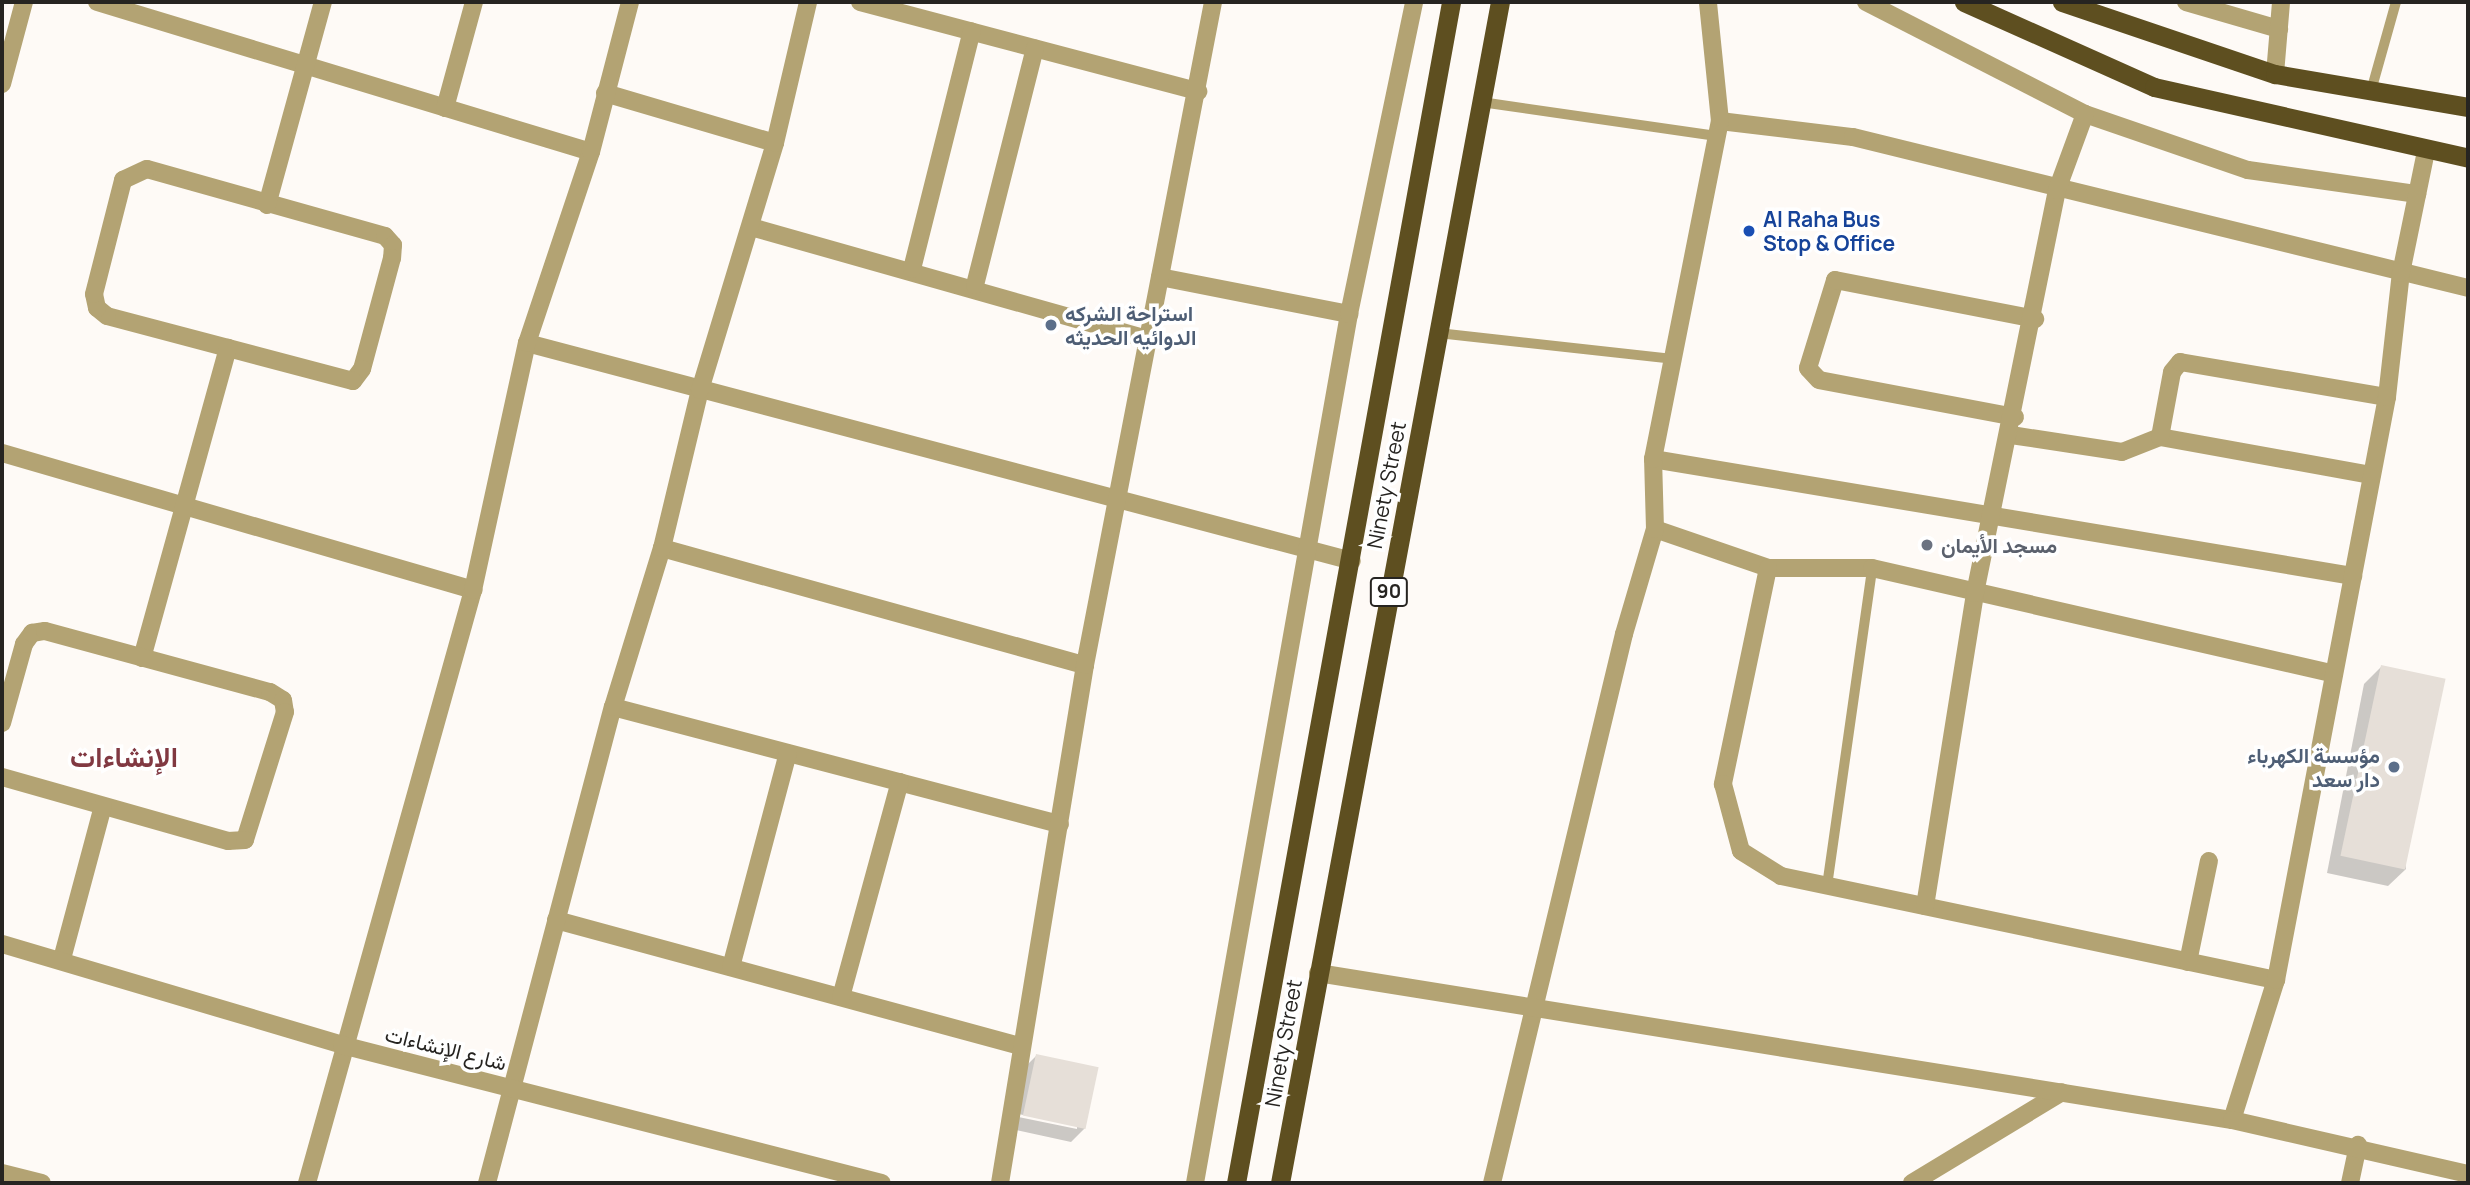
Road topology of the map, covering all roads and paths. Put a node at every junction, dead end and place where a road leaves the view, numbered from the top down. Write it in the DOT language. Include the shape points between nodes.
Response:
graph roads {
  1 [pos="24,2"];
  2 [pos="97,2"];
  3 [pos="323,2"];
  4 [pos="474,2"];
  5 [pos="630,2"];
  6 [pos="808,2"];
  7 [pos="860,2"];
  8 [pos="1213,2"];
  9 [pos="1414,2"];
  10 [pos="1451,2"];
  11 [pos="1500,2"];
  12 [pos="1708,2"];
  13 [pos="1866,2"];
  14 [pos="1964,2"];
  15 [pos="2062,2"];
  16 [pos="2186,2"];
  17 [pos="2281,2"];
  18 [pos="2396,2"];
  19 [pos="2279,29"];
  20 [pos="972,31"];
  21 [pos="1035,48"];
  22 [pos="5,56"];
  23 [pos="306,65"];
  24 [pos="2275,74"];
  25 [pos="2,84"];
  26 [pos="2371,90"];
  27 [pos="1198,91"];
  28 [pos="605,93"];
  29 [pos="1481,102"];
  30 [pos="2468,107"];
  31 [pos="445,108"];
  32 [pos="2085,114"];
  33 [pos="1719,129"];
  34 [pos="775,143"];
  35 [pos="2426,151"];
  36 [pos="591,152"];
  37 [pos="2468,158"];
  38 [pos="2057,190"];
  39 [pos="2417,194"];
  40 [pos="267,205"];
  41 [pos="751,227"];
  42 [pos="912,269"];
  43 [pos="2401,273"];
  44 [pos="1160,277"];
  45 [pos="975,285"];
  46 [pos="2468,288"];
  47 [pos="1349,314"];
  48 [pos="2035,318"];
  49 [pos="1438,332"];
  50 [pos="1150,340"];
  51 [pos="527,343"];
  52 [pos="228,348"];
  53 [pos="1673,359"];
  54 [pos="700,390"];
  55 [pos="2388,397"];
  56 [pos="2013,426"];
  57 [pos="2160,437"];
  58 [pos="2,453"];
  59 [pos="1653,459"];
  60 [pos="2372,475"];
  61 [pos="1120,503"];
  62 [pos="184,506"];
  63 [pos="1992,516"];
  64 [pos="1655,529"];
  65 [pos="662,548"];
  66 [pos="1305,551"];
  67 [pos="1352,561"];
  68 [pos="1768,568"];
  69 [pos="1872,568"];
  70 [pos="2353,576"];
  71 [pos="473,590"];
  72 [pos="1975,593"];
  73 [pos="142,658"];
  74 [pos="1086,665"];
  75 [pos="2334,674"];
  76 [pos="613,707"];
  77 [pos="2,723"];
  78 [pos="788,753"];
  79 [pos="2,777"];
  80 [pos="900,782"];
  81 [pos="103,806"];
  82 [pos="1060,824"];
  83 [pos="2209,861"];
  84 [pos="1827,886"];
  85 [pos="1925,906"];
  86 [pos="556,920"];
  87 [pos="2,944"];
  88 [pos="62,959"];
  89 [pos="2188,962"];
  90 [pos="731,967"];
  91 [pos="1318,974"];
  92 [pos="2276,980"];
  93 [pos="841,997"];
  94 [pos="1532,1008"];
  95 [pos="342,1045"];
  96 [pos="1021,1046"];
  97 [pos="510,1088"];
  98 [pos="2062,1093"];
  99 [pos="2232,1120"];
  100 [pos="2358,1145"];
  101 [pos="2,1172"];
  102 [pos="2468,1174"];
  103 [pos="42,1183"];
  104 [pos="307,1183"];
  105 [pos="486,1183"];
  106 [pos="882,1183"];
  107 [pos="1000,1183"];
  108 [pos="1195,1183"];
  109 [pos="1236,1183"];
  110 [pos="1280,1183"];
  111 [pos="1492,1183"];
  112 [pos="1912,1183"];
  113 [pos="2350,1183"];
  1 -- 22 [label="street"];
  2 -- 23 [label="street"];
  3 -- 23 [label="street"];
  4 -- 31 [label="street"];
  5 -- 28 [label="street"];
  6 -- 34 [label="street"];
  7 -- 20 [label="street"];
  8 -- 27 [label="street"];
  9 -- 47 [label="street"];
  10 -- 67 [label="highway, Ninety Street / 90"];
  11 -- 29 [label="highway, Ninety Street / 90"];
  12 -- 33 [label="street"];
  13 -- 32 [label="street"];
  14 -- 35 [label="highway" via="2154,87"];
  15 -- 24 [label="highway"];
  16 -- 19 [label="street"];
  17 -- 19 [label="street"];
  18 -- 26 [label="lane"];
  19 -- 24 [label="street"];
  20 -- 21 [label="street"];
  20 -- 42 [label="street"];
  21 -- 27 [label="street"];
  21 -- 45 [label="street"];
  22 -- 25 [label="street"];
  23 -- 31 [label="street"];
  23 -- 40 [label="street"];
  24 -- 26 [label="highway"];
  26 -- 30 [label="highway"];
  27 -- 44 [label="street"];
  28 -- 34 [label="street"];
  28 -- 36 [label="street"];
  29 -- 33 [label="lane"];
  29 -- 49 [label="highway, Ninety Street / 90"];
  31 -- 36 [label="street"];
  32 -- 38 [label="street"];
  32 -- 39 [label="street" via="2248,170"];
  33 -- 38 [label="street" via="1853,137"];
  33 -- 53 [label="street"];
  34 -- 41 [label="street"];
  35 -- 37 [label="highway"];
  35 -- 39 [label="street"];
  36 -- 51 [label="street"];
  38 -- 43 [label="street"];
  38 -- 48 [label="street"];
  39 -- 43 [label="street"];
  40 -- 52 [label="street" via="385,236 393,246 362,369 353,381 337,382"];
  40 -- 52 [label="street" via="148,169 123,180 94,294 97,308 107,316"];
  41 -- 42 [label="street"];
  41 -- 54 [label="street"];
  42 -- 45 [label="street"];
  43 -- 46 [label="street"];
  43 -- 55 [label="street"];
  44 -- 47 [label="street"];
  44 -- 50 [label="street"];
  45 -- 50 [label="street"];
  47 -- 66 [label="street"];
  48 -- 56 [label="street"];
  48 -- 56 [label="street" via="1835,279 1808,368 1819,380"];
  49 -- 53 [label="lane"];
  49 -- 91 [label="highway, Ninety Street / 90"];
  50 -- 61 [label="street"];
  51 -- 54 [label="street"];
  51 -- 71 [label="street"];
  52 -- 62 [label="street"];
  53 -- 59 [label="street"];
  54 -- 61 [label="street"];
  54 -- 65 [label="street"];
  55 -- 57 [label="street" via="2180,362 2172,372"];
  55 -- 60 [label="street"];
  56 -- 57 [label="street" via="2122,452"];
  56 -- 63 [label="street"];
  57 -- 60 [label="street"];
  58 -- 62 [label="street"];
  59 -- 63 [label="street"];
  59 -- 64 [label="street"];
  60 -- 70 [label="street"];
  61 -- 66 [label="street"];
  61 -- 74 [label="street"];
  62 -- 71 [label="street"];
  62 -- 73 [label="street"];
  63 -- 70 [label="street"];
  63 -- 72 [label="street"];
  64 -- 68 [label="street"];
  64 -- 94 [label="street"];
  65 -- 74 [label="street"];
  65 -- 76 [label="street"];
  66 -- 67 [label="street"];
  66 -- 108 [label="street"];
  67 -- 109 [label="highway, Ninety Street / 90"];
  68 -- 69 [label="street"];
  68 -- 84 [label="street" via="1723,784 1729,818 1741,851 1760,866"];
  69 -- 72 [label="street"];
  69 -- 84 [label="lane"];
  70 -- 75 [label="street"];
  71 -- 95 [label="street"];
  72 -- 75 [label="street"];
  72 -- 85 [label="street"];
  73 -- 77 [label="street" via="32,632"];
  73 -- 81 [label="street" via="270,692 283,700 285,712 245,840 228,841"];
  74 -- 82 [label="street"];
  75 -- 92 [label="street"];
  76 -- 78 [label="street"];
  76 -- 86 [label="street"];
  78 -- 80 [label="street"];
  78 -- 90 [label="street"];
  79 -- 81 [label="street"];
  80 -- 82 [label="street"];
  80 -- 93 [label="street"];
  81 -- 88 [label="street"];
  82 -- 96 [label="street"];
  83 -- 89 [label="street"];
  84 -- 85 [label="street"];
  85 -- 89 [label="street"];
  86 -- 90 [label="street"];
  86 -- 97 [label="street"];
  87 -- 88 [label="street, شارع الإنشاءات"];
  88 -- 95 [label="street, شارع الإنشاءات"];
  89 -- 92 [label="street"];
  90 -- 93 [label="street"];
  91 -- 94 [label="street"];
  91 -- 110 [label="highway, Ninety Street / 90"];
  92 -- 99 [label="street"];
  93 -- 96 [label="street"];
  94 -- 98 [label="street"];
  94 -- 111 [label="street"];
  95 -- 97 [label="street, شارع الإنشاءات"];
  95 -- 104 [label="street"];
  96 -- 107 [label="street"];
  97 -- 105 [label="street"];
  97 -- 106 [label="street, شارع الإنشاءات"];
  98 -- 99 [label="street"];
  98 -- 112 [label="street"];
  99 -- 100 [label="street"];
  100 -- 102 [label="street"];
  100 -- 113 [label="street"];
  101 -- 103 [label="street"];
}
